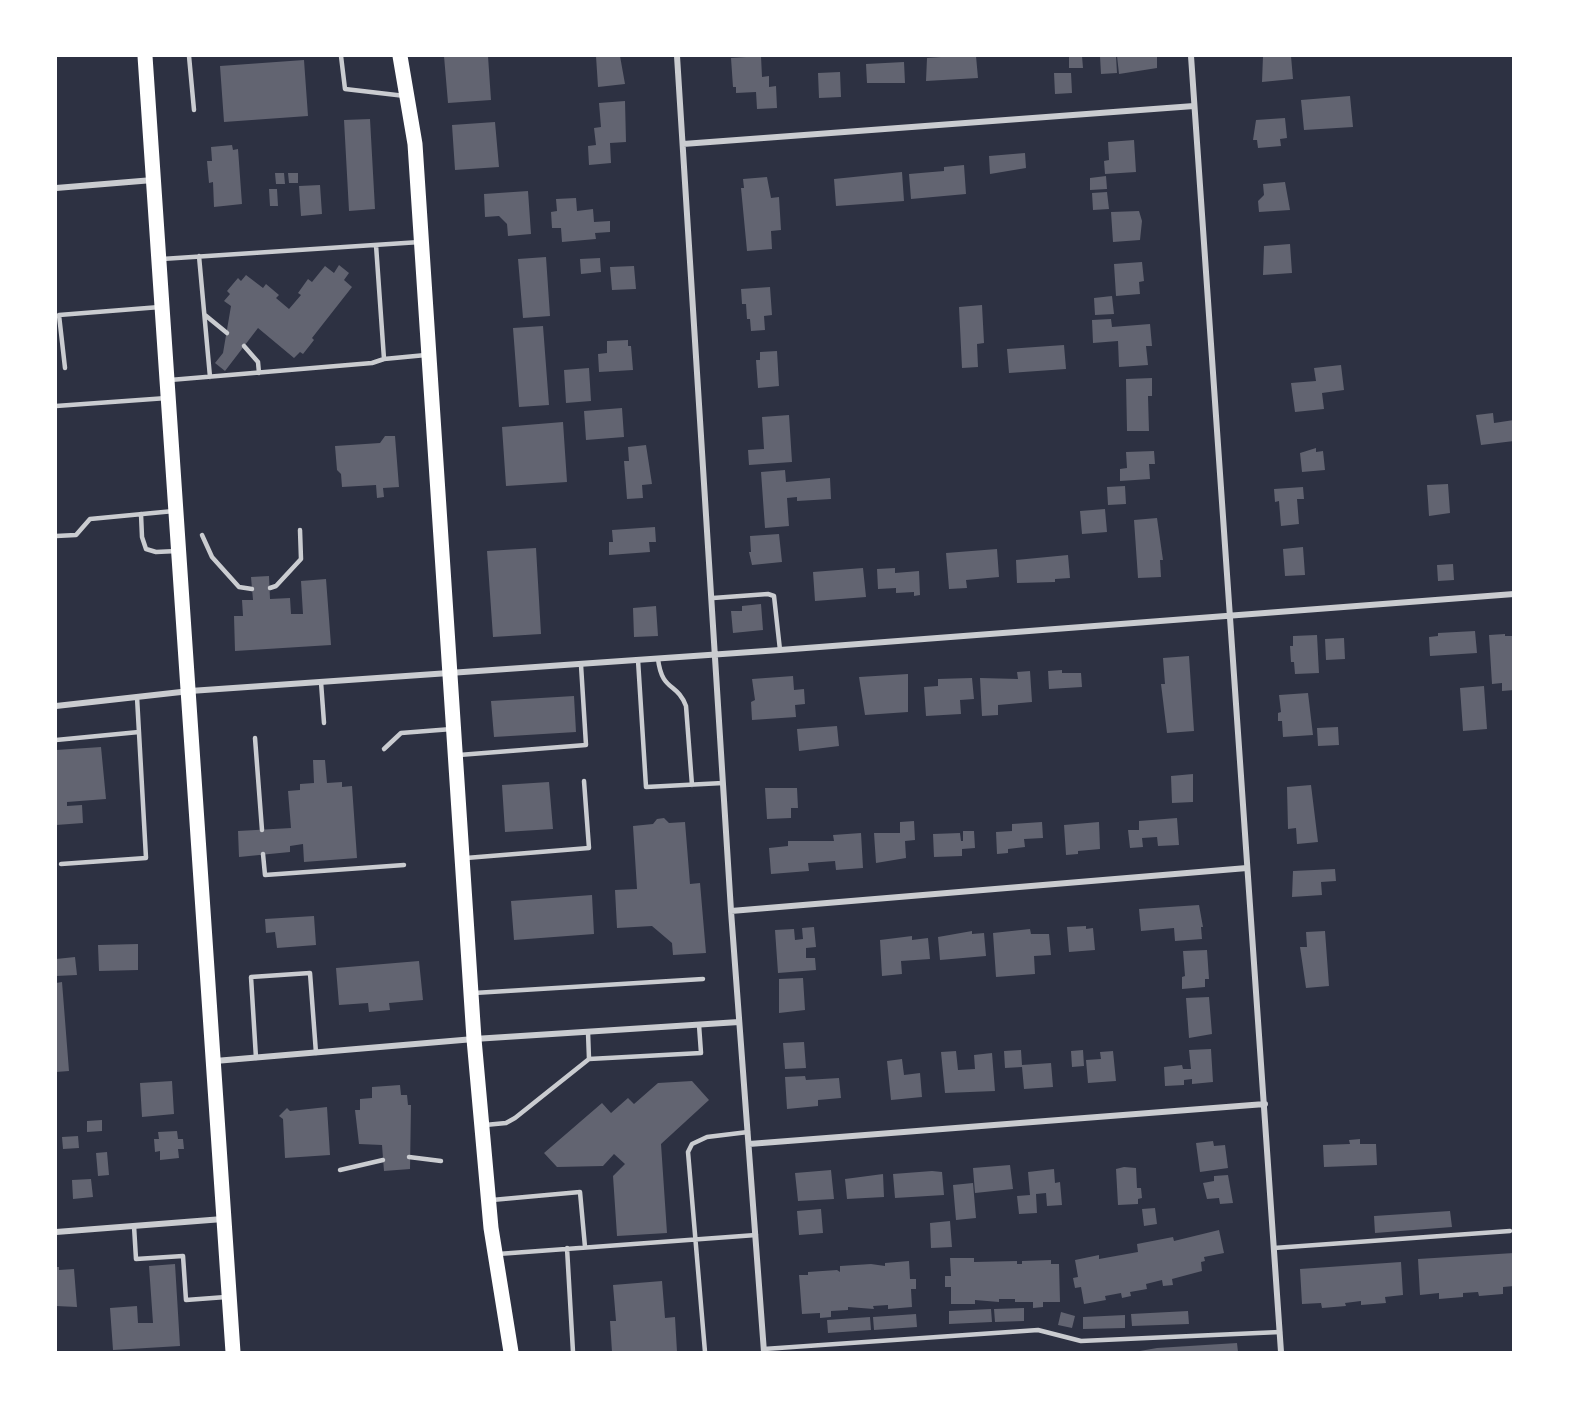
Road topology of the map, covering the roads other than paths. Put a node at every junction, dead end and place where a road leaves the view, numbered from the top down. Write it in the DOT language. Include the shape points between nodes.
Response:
graph roads {
  1 [pos="145,56"];
  2 [pos="189,56"];
  3 [pos="341,56"];
  4 [pos="400,56"];
  5 [pos="677,56"];
  6 [pos="1191,56"];
  7 [pos="408,97"];
  8 [pos="1194,106"];
  9 [pos="194,111"];
  10 [pos="683,144"];
  11 [pos="153,180"];
  12 [pos="56,188"];
  13 [pos="422,242"];
  14 [pos="376,245"];
  15 [pos="199,256"];
  16 [pos="159,259"];
  17 [pos="162,307"];
  18 [pos="205,315"];
  19 [pos="226,333"];
  20 [pos="244,346"];
  21 [pos="429,355"];
  22 [pos="384,358"];
  23 [pos="65,368"];
  24 [pos="260,373"];
  25 [pos="210,377"];
  26 [pos="167,380"];
  27 [pos="169,398"];
  28 [pos="56,406"];
  29 [pos="177,511"];
  30 [pos="141,514"];
  31 [pos="300,530"];
  32 [pos="202,535"];
  33 [pos="56,536"];
  34 [pos="180,551"];
  35 [pos="270,588"];
  36 [pos="252,589"];
  37 [pos="1514,594"];
  38 [pos="713,598"];
  39 [pos="1231,616"];
  40 [pos="780,650"];
  41 [pos="716,655"];
  42 [pos="658,659"];
  43 [pos="638,660"];
  44 [pos="580,665"];
  45 [pos="451,674"];
  46 [pos="321,682"];
  47 [pos="190,691"];
  48 [pos="137,697"];
  49 [pos="56,705"];
  50 [pos="324,723"];
  51 [pos="454,728"];
  52 [pos="139,732"];
  53 [pos="255,738"];
  54 [pos="56,740"];
  55 [pos="384,749"];
  56 [pos="456,755"];
  57 [pos="584,781"];
  58 [pos="723,783"];
  59 [pos="692,785"];
  60 [pos="262,830"];
  61 [pos="263,854"];
  62 [pos="463,858"];
  63 [pos="61,864"];
  64 [pos="404,866"];
  65 [pos="1247,868"];
  66 [pos="730,911"];
  67 [pos="703,979"];
  68 [pos="471,993"];
  69 [pos="739,1022"];
  70 [pos="699,1025"];
  71 [pos="588,1032"];
  72 [pos="474,1039"];
  73 [pos="316,1053"];
  74 [pos="256,1058"];
  75 [pos="590,1059"];
  76 [pos="214,1062"];
  77 [pos="1265,1104"];
  78 [pos="482,1126"];
  79 [pos="748,1132"];
  80 [pos="749,1144"];
  81 [pos="409,1157"];
  82 [pos="383,1160"];
  83 [pos="441,1161"];
  84 [pos="340,1170"];
  85 [pos="489,1200"];
  86 [pos="224,1219"];
  87 [pos="134,1226"];
  88 [pos="1510,1231"];
  89 [pos="56,1232"];
  90 [pos="756,1235"];
  91 [pos="695,1240"];
  92 [pos="585,1247"];
  93 [pos="567,1248"];
  94 [pos="1274,1248"];
  95 [pos="496,1254"];
  96 [pos="229,1297"];
  97 [pos="1280,1332"];
  98 [pos="764,1351"];
  99 [pos="233,1353"];
  100 [pos="511,1353"];
  101 [pos="573,1353"];
  102 [pos="705,1353"];
  103 [pos="1281,1353"];
  1 -- 11 [label="main road"];
  2 -- 9 [label="lane"];
  3 -- 7 [label="lane" via="345,89"];
  4 -- 7 [label="main road"];
  5 -- 10 [label="street"];
  6 -- 8 [label="street"];
  7 -- 13 [label="main road"];
  8 -- 10 [label="street"];
  8 -- 39 [label="street"];
  10 -- 38 [label="street"];
  11 -- 12 [label="street"];
  11 -- 16 [label="main road"];
  13 -- 14 [label="lane"];
  13 -- 21 [label="main road"];
  14 -- 15 [label="lane"];
  14 -- 22 [label="lane"];
  15 -- 16 [label="lane"];
  15 -- 18 [label="lane"];
  16 -- 17 [label="main road"];
  17 -- 23 [label="lane" via="59,315"];
  17 -- 26 [label="main road"];
  18 -- 19 [label="lane"];
  18 -- 25 [label="lane"];
  20 -- 24 [label="lane" via="258,362"];
  21 -- 22 [label="lane"];
  21 -- 45 [label="main road"];
  22 -- 24 [label="lane" via="372,363"];
  24 -- 25 [label="lane"];
  25 -- 26 [label="lane"];
  26 -- 27 [label="main road"];
  27 -- 28 [label="lane"];
  27 -- 29 [label="main road"];
  29 -- 30 [label="lane"];
  29 -- 34 [label="main road"];
  30 -- 33 [label="lane" via="90,519 76,535"];
  30 -- 34 [label="lane" via="146,549"];
  31 -- 35 [label="lane" via="301,559"];
  32 -- 36 [label="lane" via="212,556 240,587"];
  34 -- 47 [label="main road"];
  37 -- 39 [label="street"];
  38 -- 40 [label="lane" via="774,596"];
  38 -- 41 [label="street"];
  39 -- 40 [label="street"];
  39 -- 65 [label="street"];
  40 -- 41 [label="street"];
  41 -- 42 [label="street"];
  41 -- 58 [label="street"];
  42 -- 43 [label="street"];
  42 -- 59 [label="lane" via="662,680 686,706"];
  43 -- 44 [label="street"];
  43 -- 59 [label="lane" via="646,787"];
  44 -- 45 [label="street"];
  44 -- 56 [label="lane" via="586,745"];
  45 -- 46 [label="street"];
  45 -- 51 [label="main road"];
  46 -- 47 [label="street"];
  46 -- 50 [label="lane"];
  47 -- 48 [label="street"];
  47 -- 76 [label="main road"];
  48 -- 49 [label="street"];
  48 -- 52 [label="lane"];
  51 -- 55 [label="lane" via="401,733"];
  51 -- 56 [label="main road"];
  52 -- 54 [label="lane"];
  52 -- 63 [label="lane" via="146,858"];
  53 -- 60 [label="lane"];
  56 -- 62 [label="main road"];
  57 -- 62 [label="lane" via="589,848"];
  58 -- 59 [label="lane"];
  58 -- 66 [label="street"];
  61 -- 64 [label="lane" via="265,875"];
  62 -- 68 [label="main road"];
  65 -- 66 [label="street"];
  65 -- 77 [label="street"];
  66 -- 69 [label="street"];
  67 -- 68 [label="lane"];
  68 -- 72 [label="main road"];
  69 -- 70 [label="street"];
  69 -- 79 [label="street"];
  70 -- 71 [label="street"];
  70 -- 75 [label="lane" via="701,1053"];
  71 -- 72 [label="street"];
  71 -- 75 [label="lane"];
  72 -- 73 [label="street"];
  72 -- 78 [label="main road"];
  73 -- 74 [label="street"];
  73 -- 74 [label="lane" via="310,973 251,977"];
  74 -- 76 [label="street"];
  75 -- 78 [label="lane" via="515,1118"];
  76 -- 86 [label="main road"];
  77 -- 80 [label="street"];
  77 -- 94 [label="street"];
  78 -- 85 [label="main road"];
  79 -- 80 [label="street"];
  79 -- 91 [label="lane" via="692,1143 688,1152"];
  80 -- 90 [label="street"];
  81 -- 83 [label="lane"];
  82 -- 84 [label="lane"];
  85 -- 92 [label="lane" via="580,1192"];
  85 -- 95 [label="main road"];
  86 -- 87 [label="street"];
  86 -- 96 [label="main road"];
  87 -- 89 [label="street"];
  87 -- 96 [label="lane" via="136,1259 183,1256 186,1300"];
  88 -- 94 [label="lane"];
  90 -- 91 [label="lane"];
  90 -- 98 [label="street"];
  91 -- 92 [label="lane"];
  91 -- 102 [label="lane"];
  92 -- 93 [label="lane"];
  93 -- 95 [label="lane"];
  93 -- 101 [label="lane"];
  94 -- 97 [label="street"];
  95 -- 100 [label="main road"];
  96 -- 99 [label="main road"];
  97 -- 98 [label="lane" via="1081,1341 1038,1330"];
  97 -- 103 [label="street"];
}
